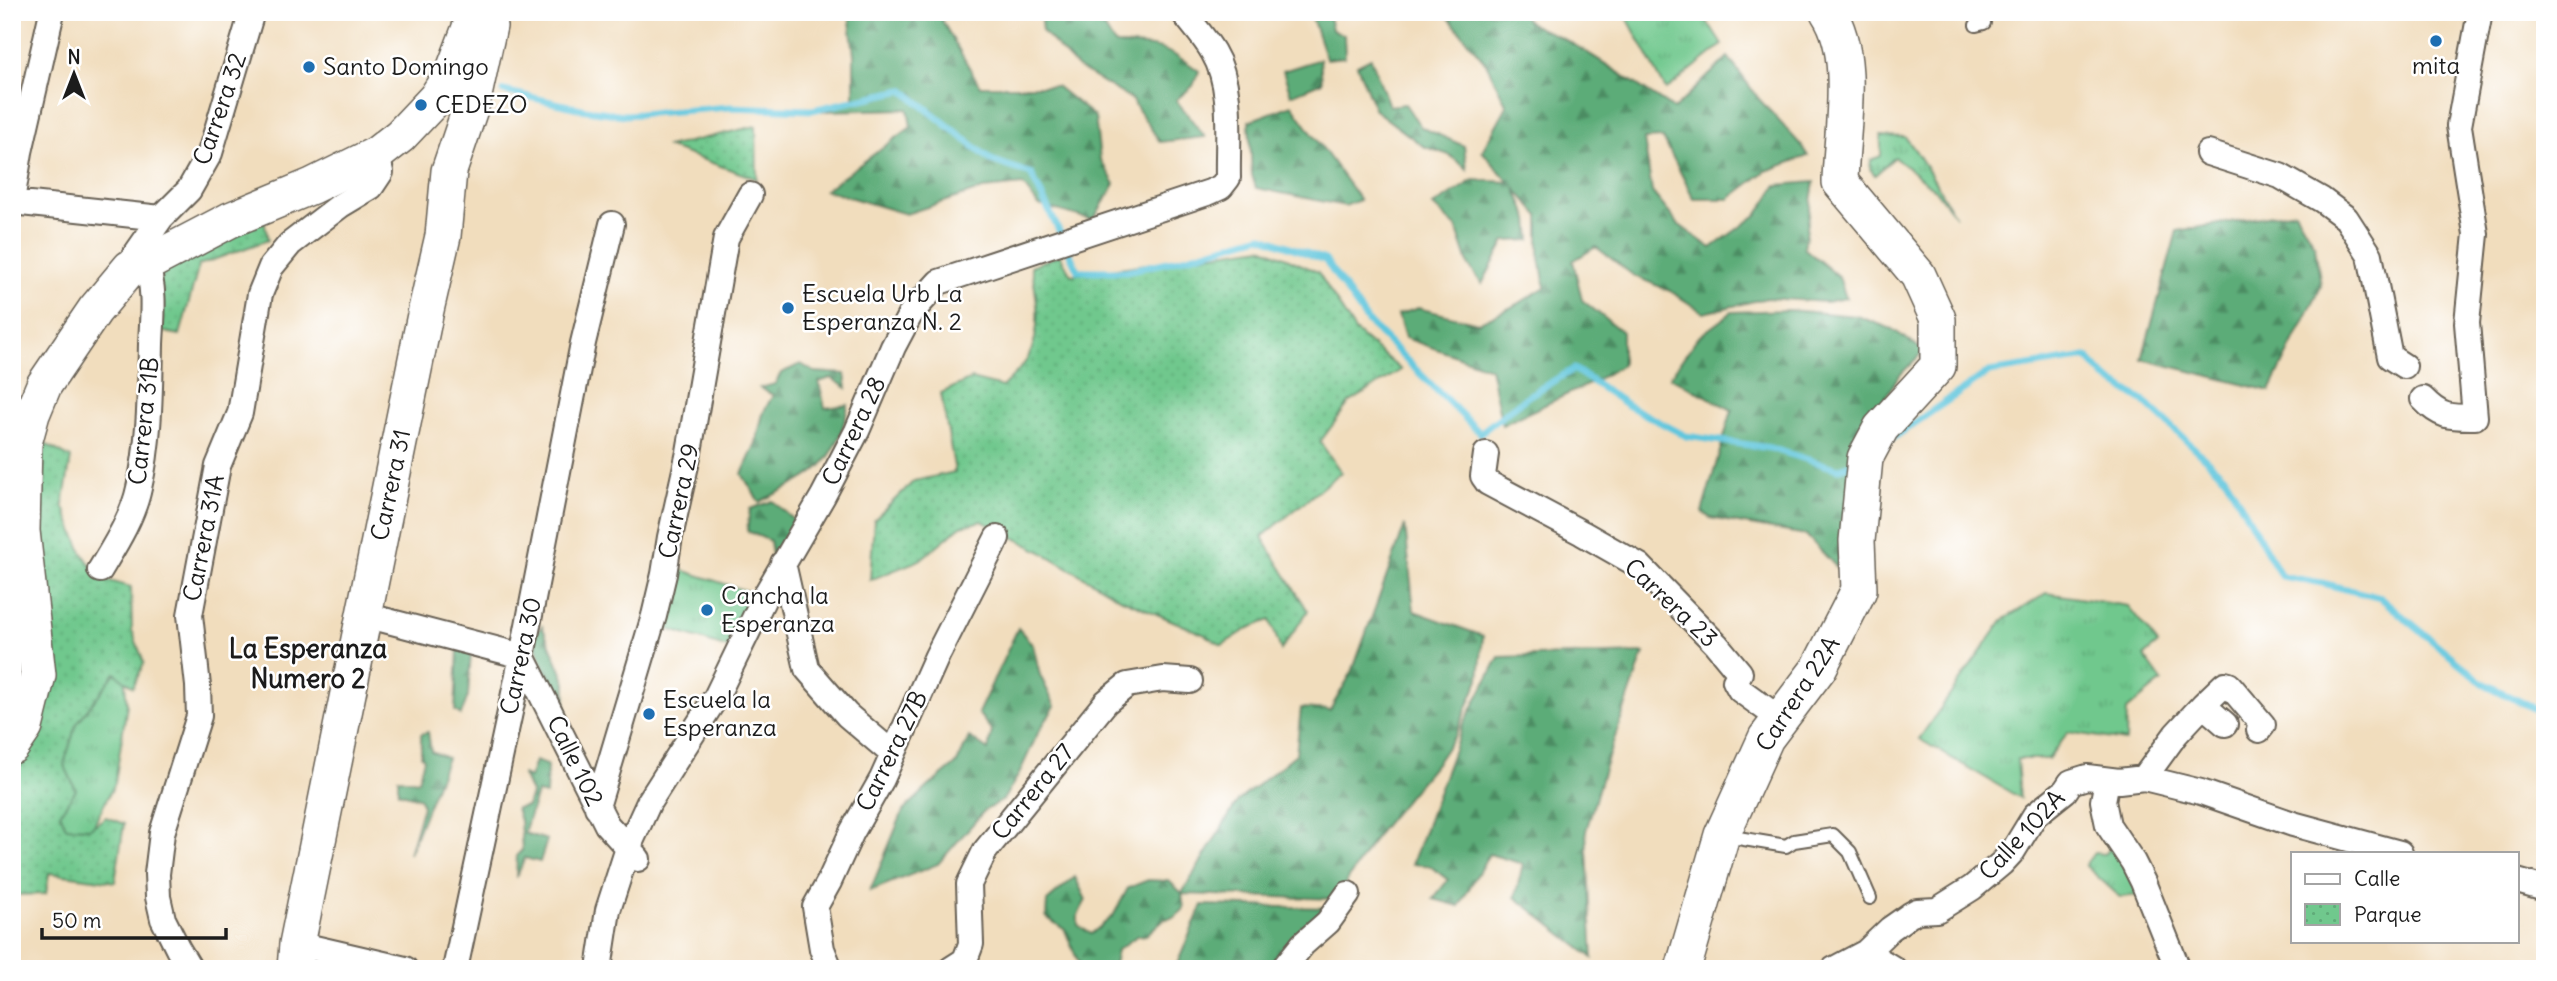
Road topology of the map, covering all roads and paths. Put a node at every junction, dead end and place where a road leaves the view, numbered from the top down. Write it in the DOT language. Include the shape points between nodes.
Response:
graph roads {
  1 [pos="52,12"];
  2 [pos="252,12"];
  3 [pos="1183,12"];
  4 [pos="1828,12"];
  5 [pos="2480,12"];
  6 [pos="475,15"];
  7 [pos="377,153"];
  8 [pos="2208,153"];
  9 [pos="750,195"];
  10 [pos="12,201"];
  11 [pos="162,218"];
  12 [pos="612,225"];
  13 [pos="138,266"];
  14 [pos="2404,366"];
  15 [pos="2423,398"];
  16 [pos="1486,454"];
  17 [pos="997,538"];
  18 [pos="783,563"];
  19 [pos="100,570"];
  20 [pos="365,615"];
  21 [pos="522,656"];
  22 [pos="1191,681"];
  23 [pos="2203,705"];
  24 [pos="1780,719"];
  25 [pos="2225,724"];
  26 [pos="2259,730"];
  27 [pos="12,746"];
  28 [pos="893,754"];
  29 [pos="2144,778"];
  30 [pos="2107,780"];
  31 [pos="597,807"];
  32 [pos="1722,835"];
  33 [pos="2396,852"];
  34 [pos="633,853"];
  35 [pos="2518,881"];
  36 [pos="2545,889"];
  37 [pos="1348,894"];
  38 [pos="1870,898"];
  39 [pos="1866,952"];
  40 [pos="296,957"];
  41 [pos="190,969"];
  42 [pos="405,969"];
  43 [pos="455,969"];
  44 [pos="599,969"];
  45 [pos="830,969"];
  46 [pos="951,969"];
  47 [pos="1283,969"];
  48 [pos="1683,969"];
  49 [pos="1834,969"];
  50 [pos="1894,969"];
  51 [pos="2178,969"];
  1 -- 10 [label="street"];
  2 -- 11 [label="street, Carrera 32" via="210,153 189,190"];
  3 -- 18 [label="street, Carrera 28" via="1222,71 1225,184 939,282 911,313 851,443"];
  4 -- 24 [label="street, Carrera 22A" via="1841,38 1845,79 1840,182 1918,275 1938,319 1938,366 1881,428 1865,458 1857,541 1858,590 1819,668"];
  5 -- 15 [label="street" via="2459,126 2476,234 2467,323 2475,417 2448,416"];
  6 -- 7 [label="street" via="454,70 436,98"];
  6 -- 20 [label="street, Carrera 31" via="489,26 473,100 449,171 443,236"];
  7 -- 13 [label="street"];
  7 -- 41 [label="street, Carrera 31A" via="381,172 371,187 296,239 271,267 260,294 240,413 218,466 190,615 199,716 162,833 157,874 163,919"];
  8 -- 14 [label="street" via="2280,176 2346,218 2370,255 2390,357"];
  9 -- 31 [label="street, Carrera 29" via="726,237 664,574"];
  10 -- 11 [label="street"];
  11 -- 13 [label="street, Carrera 32" via="133,258"];
  12 -- 21 [label="street, Carrera 30" via="583,343"];
  13 -- 19 [label="street, Carrera 31B" via="150,274 152,304 148,422 139,489 120,538"];
  13 -- 27 [label="street" via="95,310 44,385 24,443 22,531 38,675 25,727"];
  16 -- 24 [label="street, Carrera 23" via="1482,476 1488,483 1640,566 1740,673 1735,681 1740,690"];
  17 -- 28 [label="street, Carrera 27B"];
  18 -- 28 [label="street" via="807,669 848,715"];
  18 -- 34 [label="street, Carrera 28" via="716,697 649,802"];
  20 -- 21 [label="street"];
  20 -- 40 [label="street, Carrera 31"];
  21 -- 31 [label="street, Calle 102"];
  21 -- 43 [label="street, Carrera 30"];
  22 -- 46 [label="street, Carrera 27" via="1163,678 1127,685 1106,702 985,851 969,884 971,943 965,960"];
  23 -- 25 [label="street"];
  23 -- 26 [label="street" via="2229,685 2263,725"];
  23 -- 29 [label="street"];
  24 -- 32 [label="street, Carrera 22A" via="1766,738"];
  28 -- 45 [label="street, Carrera 27B" via="815,907"];
  29 -- 30 [label="street, Calle 102A"];
  29 -- 33 [label="street, Calle 102A"];
  30 -- 39 [label="street, Calle 102A" via="2087,777 2071,782 2035,815 2002,863 1947,905 1910,915"];
  30 -- 51 [label="street, Calle 102A" via="2103,801 2108,825 2143,882"];
  31 -- 34 [label="street, Calle 102"];
  32 -- 38 [label="lane" via="1786,846 1833,835 1850,852"];
  32 -- 48 [label="street, Carrera 22A"];
  34 -- 44 [label="street" via="608,911"];
  35 -- 36 [label="street"];
  37 -- 47 [label="street"];
  39 -- 49 [label="street, Calle 102A"];
  39 -- 50 [label="street"];
  40 -- 42 [label="street"];
}
